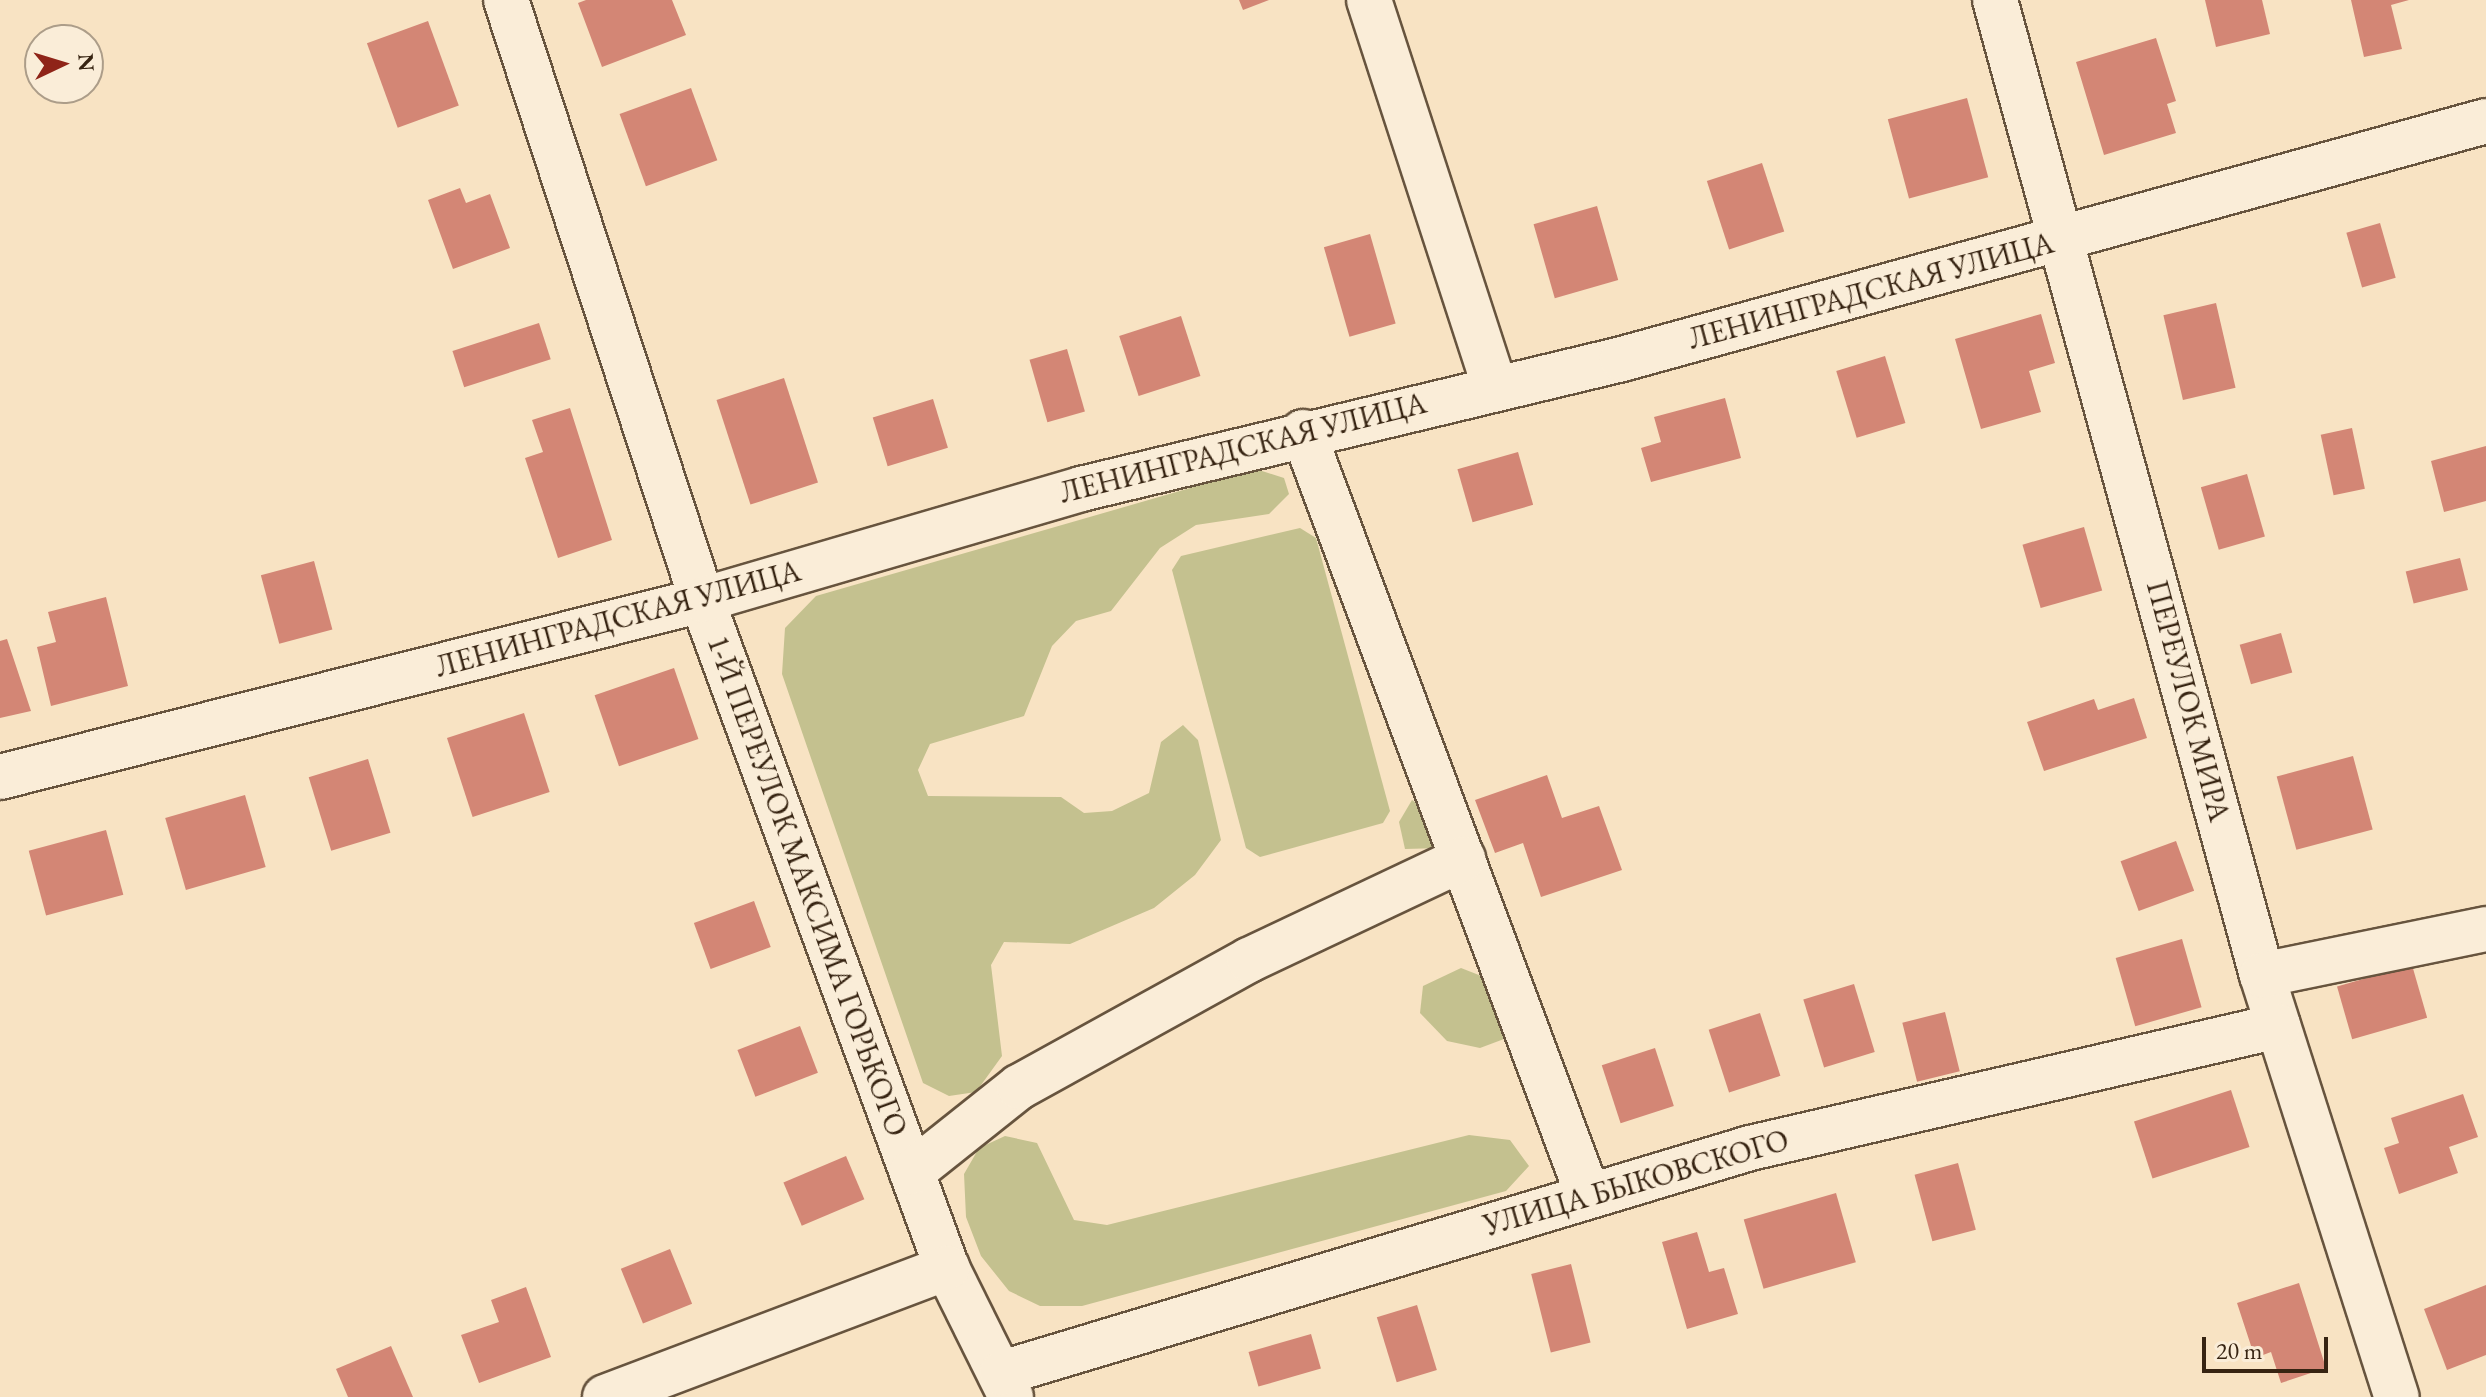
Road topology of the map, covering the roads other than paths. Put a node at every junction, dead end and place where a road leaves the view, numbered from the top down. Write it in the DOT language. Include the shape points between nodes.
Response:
graph roads {
  1 [pos="506,0"];
  2 [pos="1369,0"];
  3 [pos="1995,0"];
  4 [pos="2486,121"];
  5 [pos="2065,238"];
  6 [pos="1494,384"];
  7 [pos="1303,432"];
  8 [pos="702,600"];
  9 [pos="0,777"];
  10 [pos="1463,859"];
  11 [pos="2486,929"];
  12 [pos="2262,975"];
  13 [pos="2278,1026"];
  14 [pos="912,1172"];
  15 [pos="1588,1195"];
  16 [pos="947,1268"];
  17 [pos="1007,1385"];
  18 [pos="605,1397"];
  19 [pos="2397,1397"];
  1 -- 8 [label="street, 1-Й ПЕРЕУЛОК МАКСИМА ГОРЬКОГО"];
  2 -- 6 [label="street"];
  3 -- 5 [label="street, ПЕРЕУЛОК МИРА"];
  4 -- 5 [label="street, ЛЕНИНГРАДСКАЯ УЛИЦА"];
  5 -- 6 [label="street, ЛЕНИНГРАДСКАЯ УЛИЦА" via="1622,359"];
  5 -- 12 [label="street, ПЕРЕУЛОК МИРА"];
  6 -- 7 [label="street, ЛЕНИНГРАДСКАЯ УЛИЦА"];
  7 -- 8 [label="street, ЛЕНИНГРАДСКАЯ УЛИЦА"];
  7 -- 10 [label="street"];
  8 -- 9 [label="street, ЛЕНИНГРАДСКАЯ УЛИЦА"];
  8 -- 14 [label="street, 1-Й ПЕРЕУЛОК МАКСИМА ГОРЬКОГО"];
  10 -- 14 [label="street" via="1249,960 1019,1087"];
  10 -- 15 [label="street"];
  11 -- 12 [label="street"];
  12 -- 13 [label="street, ПЕРЕУЛОК МИРА"];
  13 -- 15 [label="street, УЛИЦА БЫКОВСКОГО" via="1750,1148"];
  13 -- 19 [label="street, ПЕРЕУЛОК МИРА"];
  14 -- 16 [label="street, 1-Й ПЕРЕУЛОК МАКСИМА ГОРЬКОГО"];
  15 -- 17 [label="street, УЛИЦА БЫКОВСКОГО"];
  16 -- 17 [label="street, 1-Й ПЕРЕУЛОК МАКСИМА ГОРЬКОГО"];
  16 -- 18 [label="street"];
}
